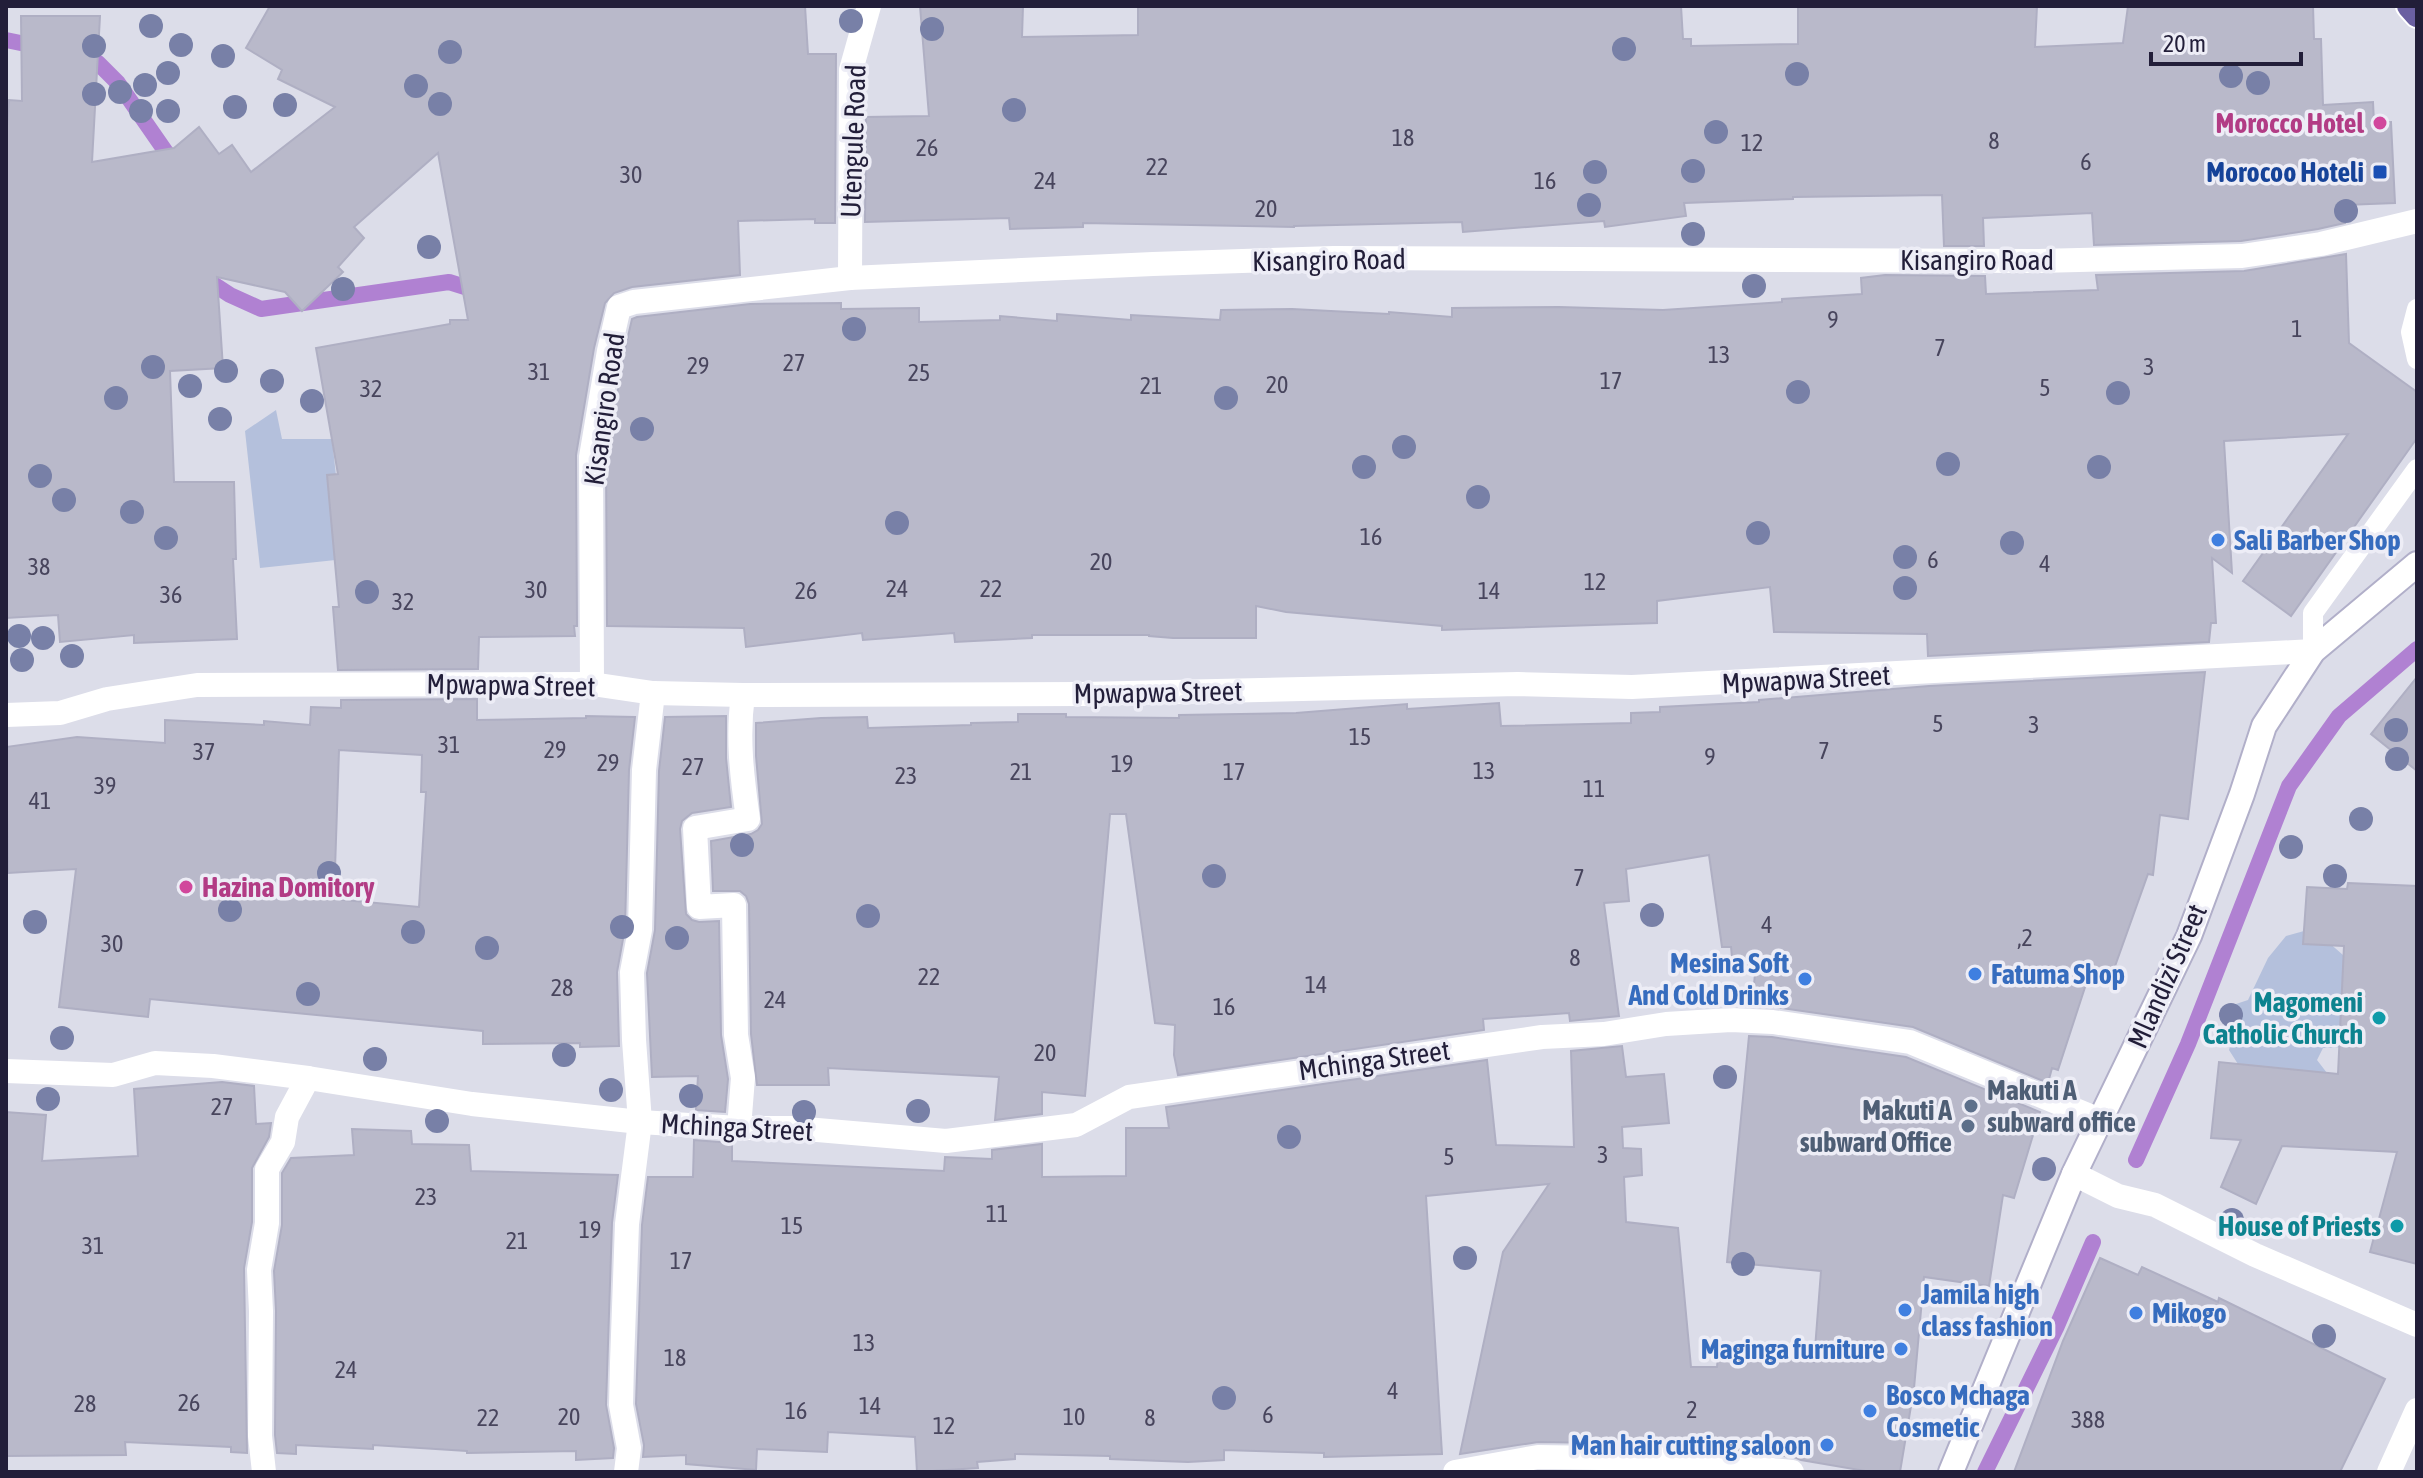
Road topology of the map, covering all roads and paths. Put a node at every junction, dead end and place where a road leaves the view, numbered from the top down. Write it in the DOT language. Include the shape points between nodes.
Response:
graph roads {
  1 [pos="869,6"];
  2 [pos="2409,6"];
  3 [pos="2417,15"];
  4 [pos="2417,221"];
  5 [pos="850,278"];
  6 [pos="2417,309"];
  7 [pos="2417,359"];
  8 [pos="2417,469"];
  9 [pos="2417,564"];
  10 [pos="2313,651"];
  11 [pos="592,684"];
  12 [pos="653,693"];
  13 [pos="743,695"];
  14 [pos="6,715"];
  15 [pos="6,1071"];
  16 [pos="308,1078"];
  17 [pos="2100,1120"];
  18 [pos="640,1122"];
  19 [pos="739,1128"];
  20 [pos="2074,1174"];
  21 [pos="2417,1325"];
  22 [pos="2417,1410"];
  23 [pos="264,1472"];
  24 [pos="626,1472"];
  25 [pos="1455,1472"];
  26 [pos="1792,1472"];
  27 [pos="1951,1472"];
  28 [pos="2389,1472"];
  1 -- 5 [label="street, Utengule Road" via="851,70"];
  2 -- 3 [label="main road"];
  4 -- 5 [label="street, Kisangiro Road" via="2242,256 2038,261 1334,258"];
  5 -- 11 [label="street, Kisangiro Road" via="619,307 591,457"];
  6 -- 7 [label="lane" via="2411,332"];
  8 -- 10 [label="lane" via="2313,613"];
  9 -- 10 [label="street, Mlandizi Street"];
  10 -- 13 [label="street, Mpwapwa Street" via="1632,687 1518,684"];
  10 -- 17 [label="street, Mlandizi Street" via="2264,726 2189,936"];
  11 -- 12 [label="street, Mpwapwa Street"];
  11 -- 14 [label="street, Mpwapwa Street" via="197,685 107,699 60,713"];
  12 -- 13 [label="street, Mpwapwa Street"];
  12 -- 18 [label="street, Mchinga Street" via="644,770 640,930 632,972"];
  13 -- 19 [label="street" via="739,719 748,819 695,828 699,907 734,905 736,1035 743,1078"];
  15 -- 16 [label="street, Mchinga Street" via="113,1075 155,1063"];
  16 -- 18 [label="street, Mchinga Street" via="472,1104"];
  16 -- 23 [label="street" via="267,1169 267,1223 259,1270"];
  17 -- 19 [label="street, Mchinga Street" via="1910,1042 1731,1020 1542,1037 1129,1097 1076,1125 946,1141"];
  17 -- 20 [label="street, Mlandizi Street"];
  18 -- 19 [label="street, Mchinga Street"];
  18 -- 24 [label="street" via="627,1224 621,1405 629,1448"];
  20 -- 21 [label="street" via="2118,1196 2155,1205"];
  20 -- 27 [label="street, Mlandizi Street"];
  22 -- 28 [label="street"];
  25 -- 26 [label="street" via="1538,1457 1666,1459"];
}
